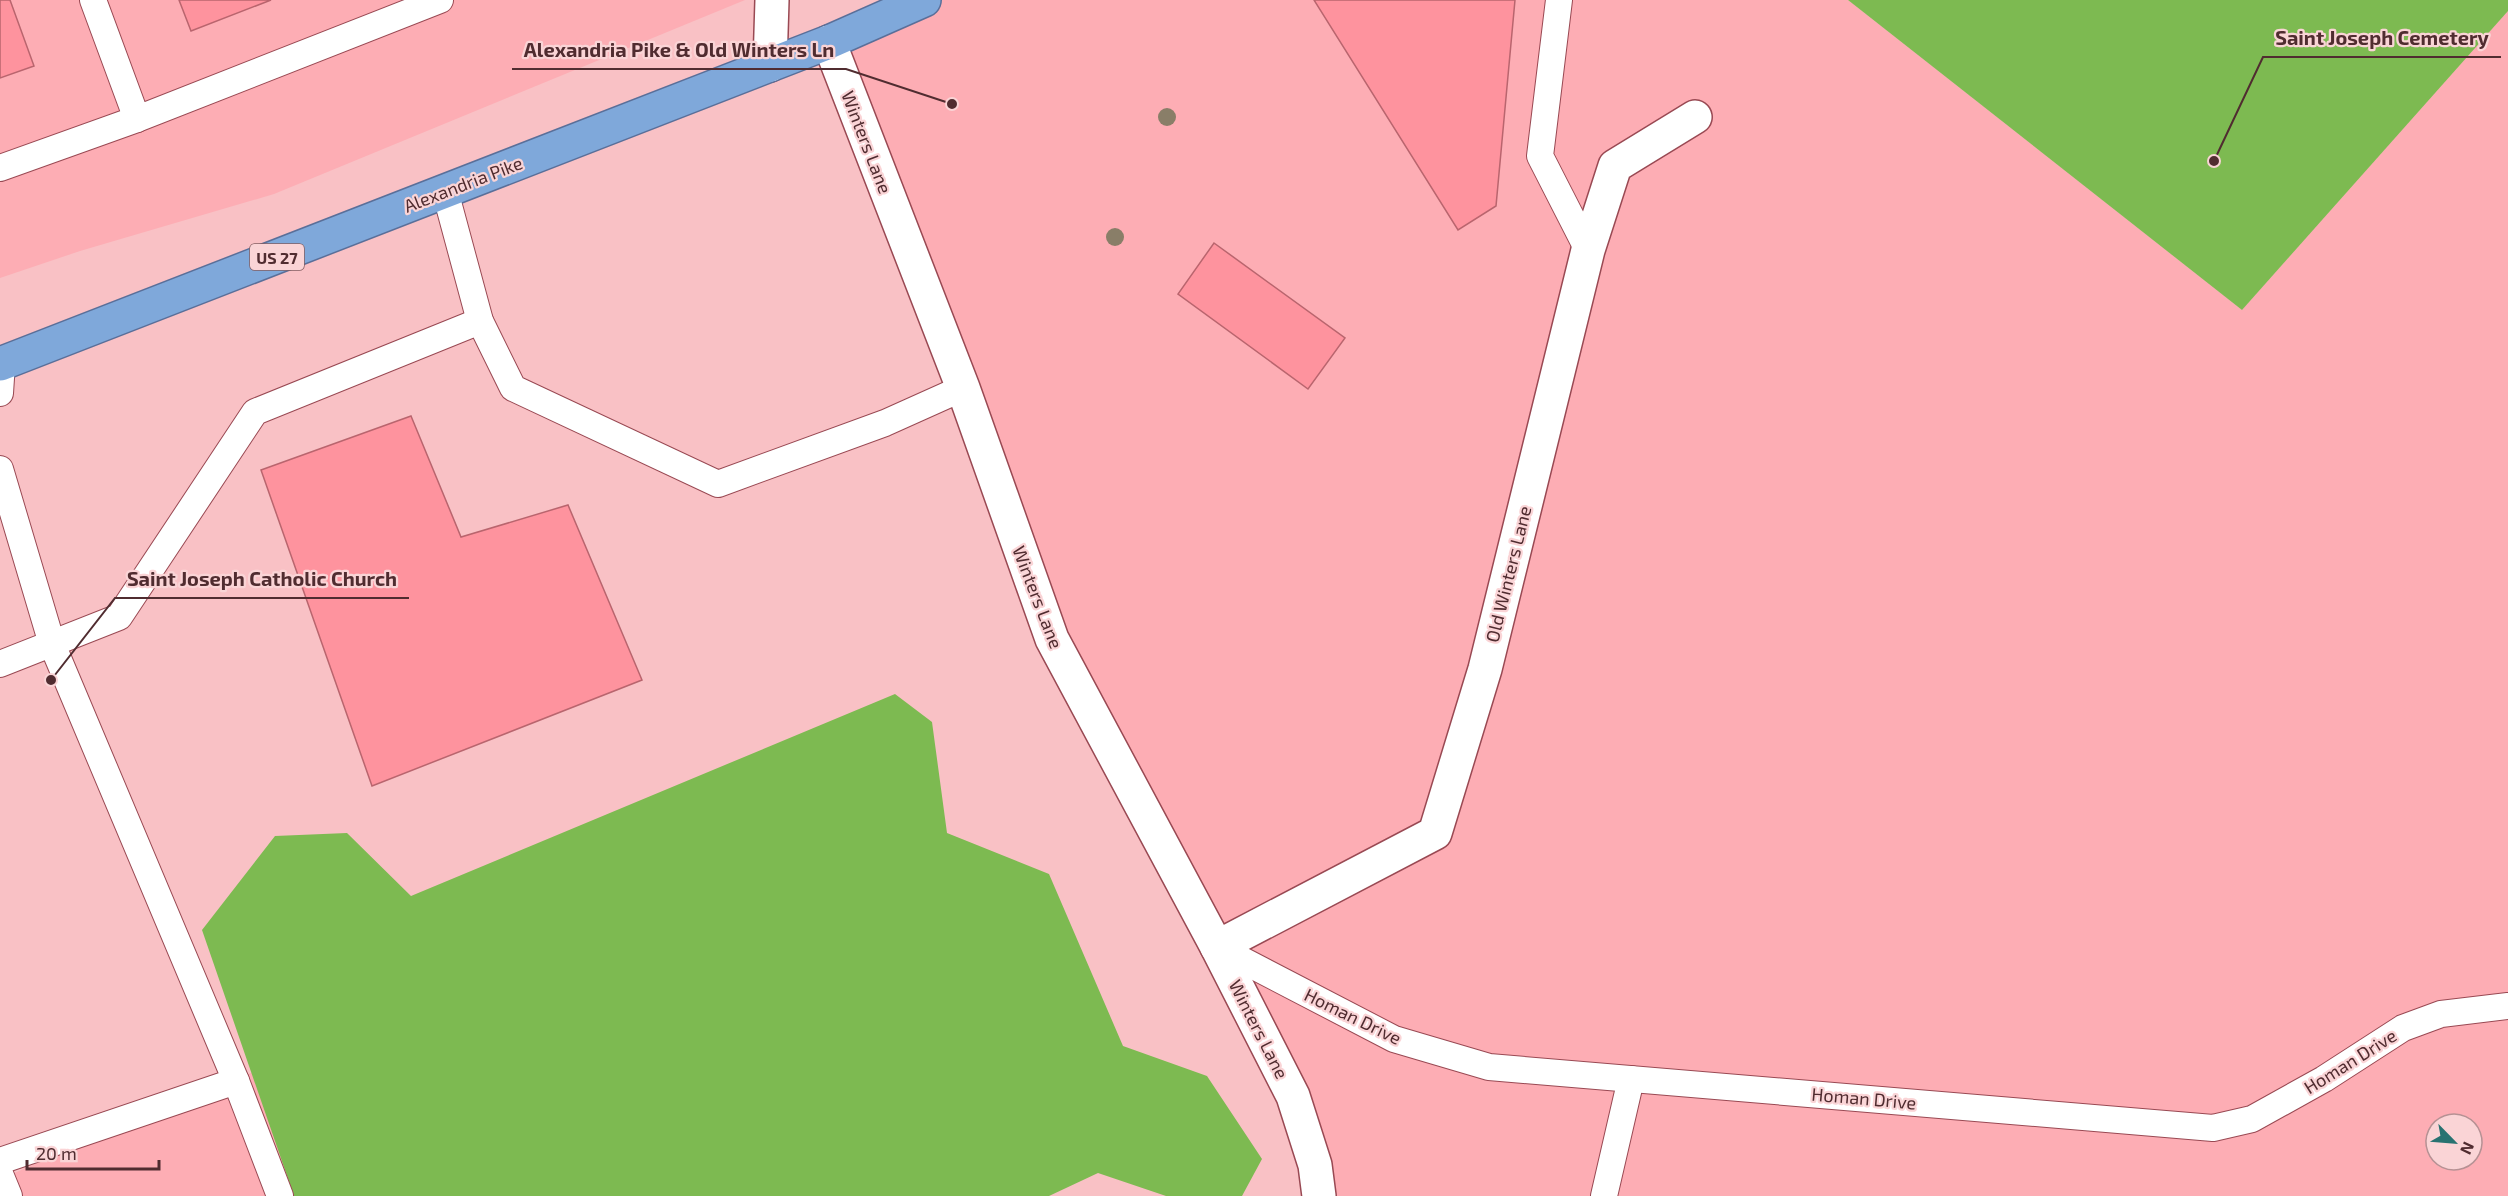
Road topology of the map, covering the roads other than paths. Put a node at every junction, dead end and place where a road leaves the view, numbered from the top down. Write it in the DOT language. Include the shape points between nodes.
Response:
graph roads {
  1 [pos="93,0"];
  2 [pos="440,0"];
  3 [pos="772,0"];
  4 [pos="1559,0"];
  5 [pos="901,4"];
  6 [pos="829,42"];
  7 [pos="770,65"];
  8 [pos="1695,117"];
  9 [pos="137,118"];
  10 [pos="0,168"];
  11 [pos="445,191"];
  12 [pos="1588,250"];
  13 [pos="480,321"];
  14 [pos="1,373"];
  15 [pos="963,388"];
  16 [pos="0,469"];
  17 [pos="52,644"];
  18 [pos="0,664"];
  19 [pos="1217,947"];
  20 [pos="2508,1006"];
  21 [pos="1631,1079"];
  22 [pos="236,1081"];
  23 [pos="0,1161"];
  24 [pos="0,1174"];
  25 [pos="9,1196"];
  26 [pos="280,1196"];
  27 [pos="1319,1196"];
  28 [pos="1604,1196"];
  1 -- 9 [label="lane"];
  2 -- 9 [label="lane"];
  3 -- 7 [label="street"];
  4 -- 12 [label="lane" via="1540,156"];
  5 -- 6 [label="highway, Alexandria Pike / US 27"];
  6 -- 7 [label="highway, Alexandria Pike / US 27"];
  6 -- 15 [label="street, Winters Lane"];
  7 -- 11 [label="highway, Alexandria Pike / US 27"];
  8 -- 12 [label="street, Old Winters Lane" via="1615,166"];
  9 -- 10 [label="lane"];
  11 -- 13 [label="lane"];
  11 -- 14 [label="highway, Alexandria Pike / US 27"];
  12 -- 19 [label="street, Old Winters Lane" via="1485,669 1436,833"];
  13 -- 15 [label="lane" via="513,388 718,484 885,423"];
  13 -- 17 [label="lane" via="255,412 119,617"];
  15 -- 19 [label="street, Winters Lane" via="1052,639"];
  16 -- 17 [label="lane"];
  17 -- 18 [label="lane"];
  17 -- 22 [label="lane"];
  19 -- 21 [label="lane, Homan Drive" via="1394,1039 1489,1067"];
  19 -- 27 [label="street, Winters Lane" via="1293,1096 1316,1165"];
  20 -- 21 [label="lane, Homan Drive" via="2441,1014 2403,1028 2252,1119 2213,1128"];
  21 -- 28 [label="lane"];
  22 -- 23 [label="lane"];
  22 -- 26 [label="lane"];
  24 -- 25 [label="lane"];
}
